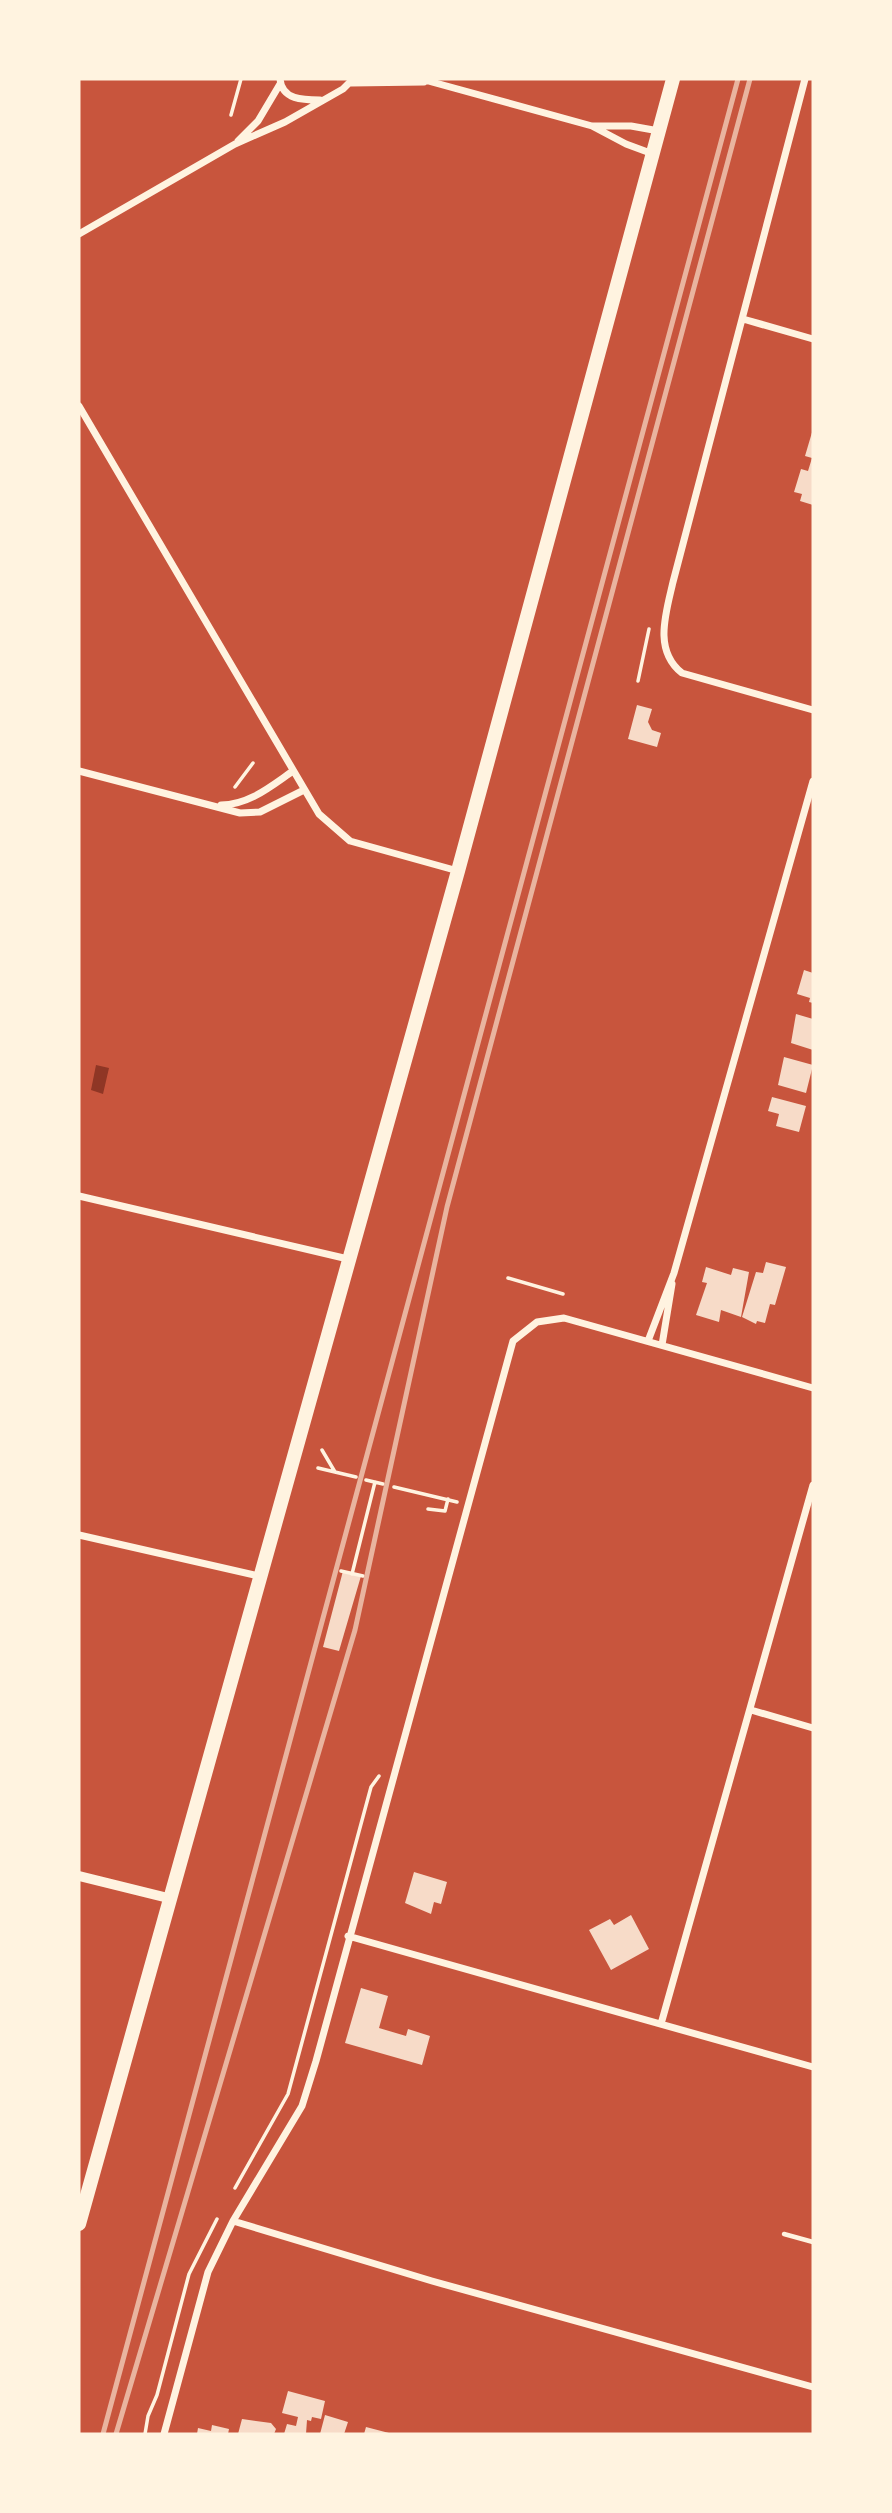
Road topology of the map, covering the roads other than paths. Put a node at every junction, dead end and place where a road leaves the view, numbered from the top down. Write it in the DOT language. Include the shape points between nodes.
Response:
graph roads {
  1 [pos="673,79"];
  2 [pos="805,79"];
  3 [pos="425,80"];
  4 [pos="280,81"];
  5 [pos="352,81"];
  6 [pos="321,100"];
  7 [pos="592,127"];
  8 [pos="659,131"];
  9 [pos="235,144"];
  10 [pos="653,153"];
  11 [pos="79,234"];
  12 [pos="743,318"];
  13 [pos="813,339"];
  14 [pos="79,406"];
  15 [pos="813,710"];
  16 [pos="79,771"];
  17 [pos="293,771"];
  18 [pos="813,780"];
  19 [pos="304,790"];
  20 [pos="214,805"];
  21 [pos="458,871"];
  22 [pos="79,1196"];
  23 [pos="348,1259"];
  24 [pos="674,1273"];
  25 [pos="648,1341"];
  26 [pos="662,1345"];
  27 [pos="813,1388"];
  28 [pos="813,1485"];
  29 [pos="79,1535"];
  30 [pos="259,1576"];
  31 [pos="751,1710"];
  32 [pos="813,1728"];
  33 [pos="79,1876"];
  34 [pos="167,1898"];
  35 [pos="348,1936"];
  36 [pos="661,2024"];
  37 [pos="813,2067"];
  38 [pos="233,2221"];
  39 [pos="79,2224"];
  40 [pos="783,2234"];
  41 [pos="813,2242"];
  42 [pos="813,2387"];
  43 [pos="164,2434"];
  1 -- 8 [label="main road"];
  2 -- 12 [label="street"];
  3 -- 5 [label="street"];
  3 -- 7 [label="street"];
  4 -- 6 [label="street" via="288,95"];
  4 -- 9 [label="street" via="258,121"];
  5 -- 6 [label="street"];
  6 -- 9 [label="street"];
  7 -- 8 [label="street"];
  7 -- 10 [label="street"];
  8 -- 10 [label="main road"];
  9 -- 11 [label="street"];
  10 -- 21 [label="main road"];
  12 -- 13 [label="street"];
  12 -- 15 [label="street" via="667,607 664,642 670,661 682,673"];
  14 -- 17 [label="street"];
  16 -- 20 [label="street"];
  17 -- 19 [label="street"];
  17 -- 20 [label="street" via="254,797 233,805"];
  18 -- 24 [label="street"];
  19 -- 20 [label="street" via="260,812 240,813"];
  19 -- 21 [label="street" via="319,814 350,841"];
  21 -- 23 [label="main road"];
  22 -- 23 [label="street"];
  23 -- 30 [label="main road"];
  24 -- 25 [label="street"];
  24 -- 26 [label="street"];
  25 -- 26 [label="street"];
  25 -- 35 [label="street" via="564,1318 546,1319 529,1326 508,1350"];
  26 -- 27 [label="street"];
  28 -- 31 [label="street"];
  29 -- 30 [label="street"];
  30 -- 34 [label="main road"];
  31 -- 32 [label="street"];
  31 -- 36 [label="street"];
  33 -- 34 [label="street"];
  34 -- 39 [label="main road"];
  35 -- 36 [label="street"];
  35 -- 38 [label="street" via="302,2106"];
  36 -- 37 [label="street"];
  38 -- 42 [label="street"];
  38 -- 43 [label="street" via="208,2272"];
  40 -- 41 [label="lane"];
}
